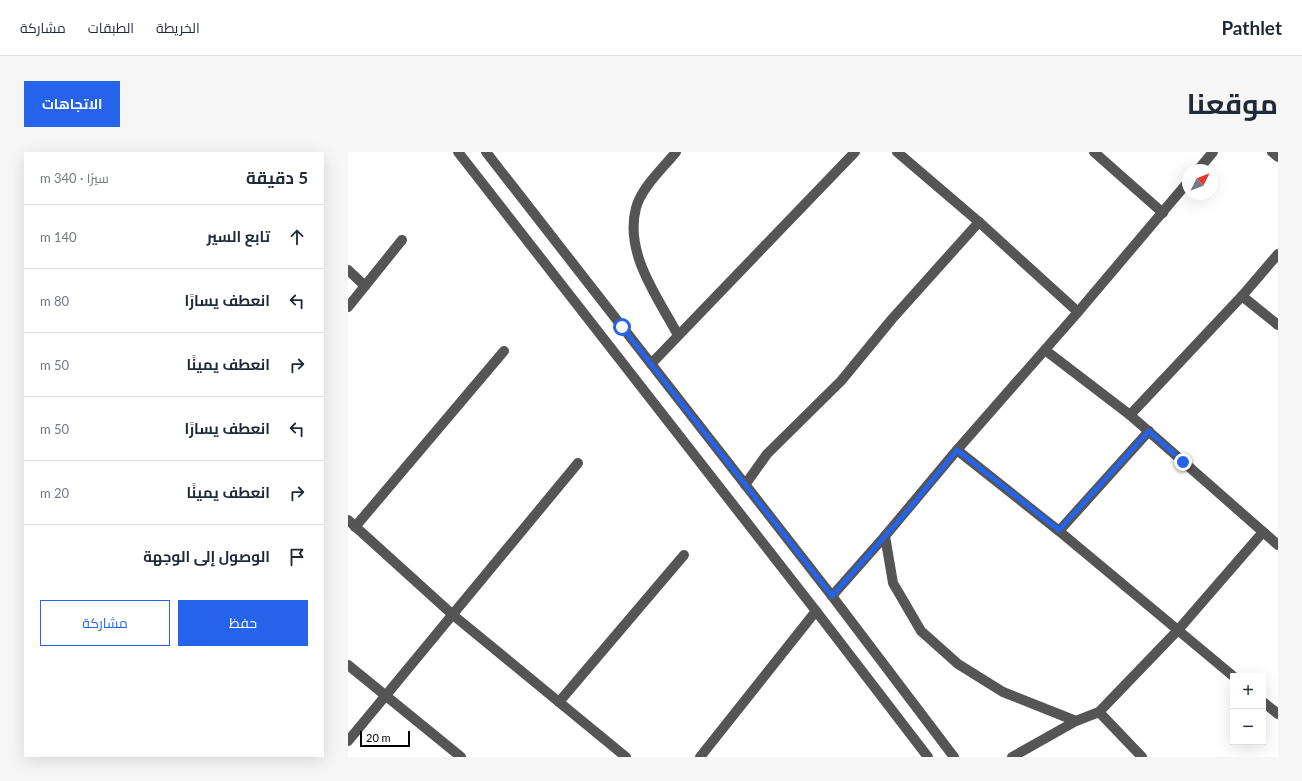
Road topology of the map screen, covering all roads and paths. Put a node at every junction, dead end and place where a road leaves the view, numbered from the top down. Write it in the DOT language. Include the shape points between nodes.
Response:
graph roads {
  1 [pos="458,152"];
  2 [pos="486,152"];
  3 [pos="676,152"];
  4 [pos="855,152"];
  5 [pos="897,152"];
  6 [pos="1094,152"];
  7 [pos="1213,152"];
  8 [pos="1272,152"];
  9 [pos="1278,157"];
  10 [pos="1203,164"];
  11 [pos="1182,189"];
  12 [pos="1163,213"];
  13 [pos="979,222"];
  14 [pos="402,240"];
  15 [pos="1278,254"];
  16 [pos="348,270"];
  17 [pos="365,286"];
  18 [pos="1242,296"];
  19 [pos="348,307"];
  20 [pos="1078,312"];
  21 [pos="1278,325"];
  22 [pos="678,335"];
  23 [pos="1045,350"];
  24 [pos="504,351"];
  25 [pos="651,364"];
  26 [pos="1130,415"];
  27 [pos="1149,431"];
  28 [pos="957,450"];
  29 [pos="578,463"];
  30 [pos="745,485"];
  31 [pos="352,523"];
  32 [pos="1059,530"];
  33 [pos="1263,532"];
  34 [pos="885,536"];
  35 [pos="1278,545"];
  36 [pos="684,555"];
  37 [pos="832,596"];
  38 [pos="816,611"];
  39 [pos="453,615"];
  40 [pos="1178,630"];
  41 [pos="348,665"];
  42 [pos="1230,673"];
  43 [pos="385,697"];
  44 [pos="559,702"];
  45 [pos="1266,704"];
  46 [pos="1099,712"];
  47 [pos="1278,714"];
  48 [pos="1076,721"];
  49 [pos="348,741"];
  50 [pos="461,757"];
  51 [pos="626,757"];
  52 [pos="700,757"];
  53 [pos="928,757"];
  54 [pos="954,757"];
  55 [pos="1012,757"];
  56 [pos="1142,757"];
  1 -- 38 [label="street"];
  2 -- 25 [label="street"];
  3 -- 22 [label="street" via="649,183 636,208 634,241 646,276"];
  4 -- 22 [label="street"];
  5 -- 13 [label="street"];
  6 -- 12 [label="street"];
  7 -- 10 [label="street"];
  8 -- 9 [label="street"];
  11 -- 12 [label="street"];
  12 -- 20 [label="street"];
  13 -- 20 [label="street"];
  13 -- 30 [label="street" via="892,319 842,380 767,454"];
  14 -- 17 [label="street"];
  15 -- 18 [label="street"];
  16 -- 17 [label="street"];
  17 -- 19 [label="street"];
  18 -- 21 [label="street"];
  18 -- 26 [label="street"];
  20 -- 23 [label="street"];
  22 -- 25 [label="street"];
  23 -- 26 [label="street"];
  23 -- 28 [label="street"];
  24 -- 31 [label="street"];
  25 -- 30 [label="street"];
  26 -- 27 [label="street"];
  27 -- 32 [label="street"];
  27 -- 33 [label="street"];
  28 -- 32 [label="street"];
  28 -- 34 [label="street"];
  29 -- 39 [label="street"];
  30 -- 37 [label="street"];
  31 -- 39 [label="street"];
  32 -- 40 [label="street"];
  33 -- 35 [label="street"];
  33 -- 40 [label="street"];
  34 -- 37 [label="street"];
  34 -- 48 [label="street" via="893,583 921,631 958,664 1003,692"];
  36 -- 44 [label="street"];
  37 -- 54 [label="street"];
  38 -- 52 [label="street"];
  38 -- 53 [label="street"];
  39 -- 43 [label="street"];
  39 -- 44 [label="street"];
  40 -- 42 [label="street"];
  40 -- 46 [label="street"];
  41 -- 43 [label="street"];
  43 -- 49 [label="street"];
  43 -- 50 [label="street"];
  44 -- 51 [label="street"];
  45 -- 47 [label="street"];
  46 -- 48 [label="street"];
  46 -- 56 [label="street"];
  48 -- 55 [label="street"];
}
